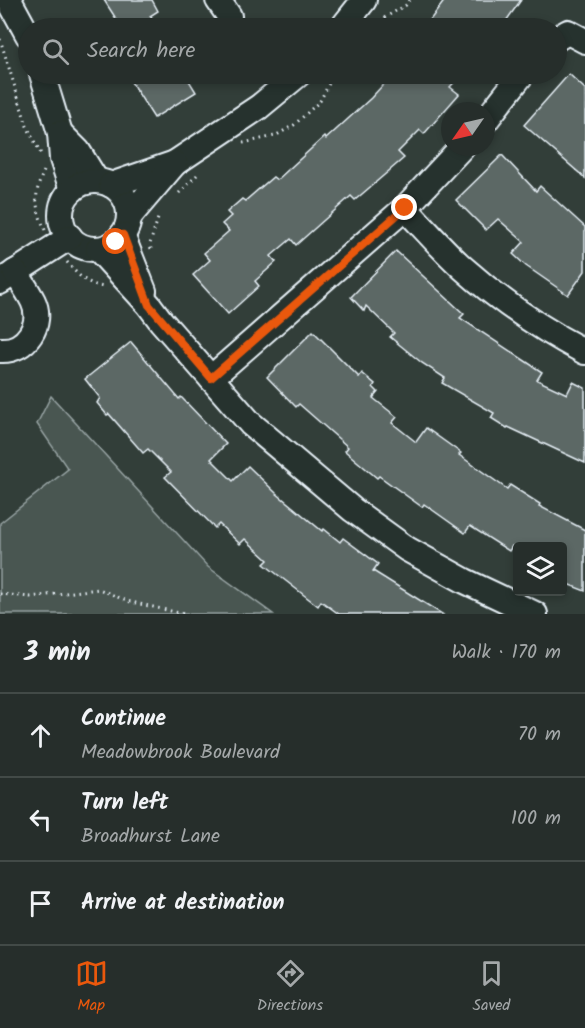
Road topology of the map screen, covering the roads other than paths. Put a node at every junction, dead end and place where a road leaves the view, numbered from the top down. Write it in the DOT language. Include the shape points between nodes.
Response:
graph roads {
  1 [pos="9,0"];
  2 [pos="364,0"];
  3 [pos="19,18"];
  4 [pos="350,18"];
  5 [pos="45,84"];
  6 [pos="286,84"];
  7 [pos="514,84"];
  8 [pos="495,108"];
  9 [pos="60,133"];
  10 [pos="454,156"];
  11 [pos="175,163"];
  12 [pos="103,183"];
  13 [pos="72,190"];
  14 [pos="405,208"];
  15 [pos="126,226"];
  16 [pos="58,236"];
  17 [pos="98,249"];
  18 [pos="7,277"];
  19 [pos="149,305"];
  20 [pos="0,350"];
  21 [pos="585,352"];
  22 [pos="211,378"];
  23 [pos="535,614"];
  1 -- 3 [label="street"];
  2 -- 4 [label="street"];
  5 -- 9 [label="street"];
  6 -- 11 [label="street"];
  7 -- 8 [label="street"];
  9 -- 12 [label="street"];
  9 -- 13 [label="street" via="62,159"];
  10 -- 14 [label="street"];
  11 -- 12 [label="street"];
  11 -- 15 [label="street"];
  12 -- 13 [label="street" via="82,183"];
  12 -- 15 [label="street" via="124,198 128,207"];
  13 -- 16 [label="street" via="63,204"];
  14 -- 21 [label="street" via="462,267 512,308"];
  14 -- 22 [label="street"];
  15 -- 17 [label="street" via="108,247"];
  15 -- 19 [label="street"];
  16 -- 17 [label="street"];
  16 -- 18 [label="street"];
  17 -- 19 [label="street"];
  18 -- 20 [label="street" via="34,303 36,326 25,343"];
  19 -- 22 [label="street"];
  22 -- 23 [label="street" via="252,424 352,510 407,549"];
}
